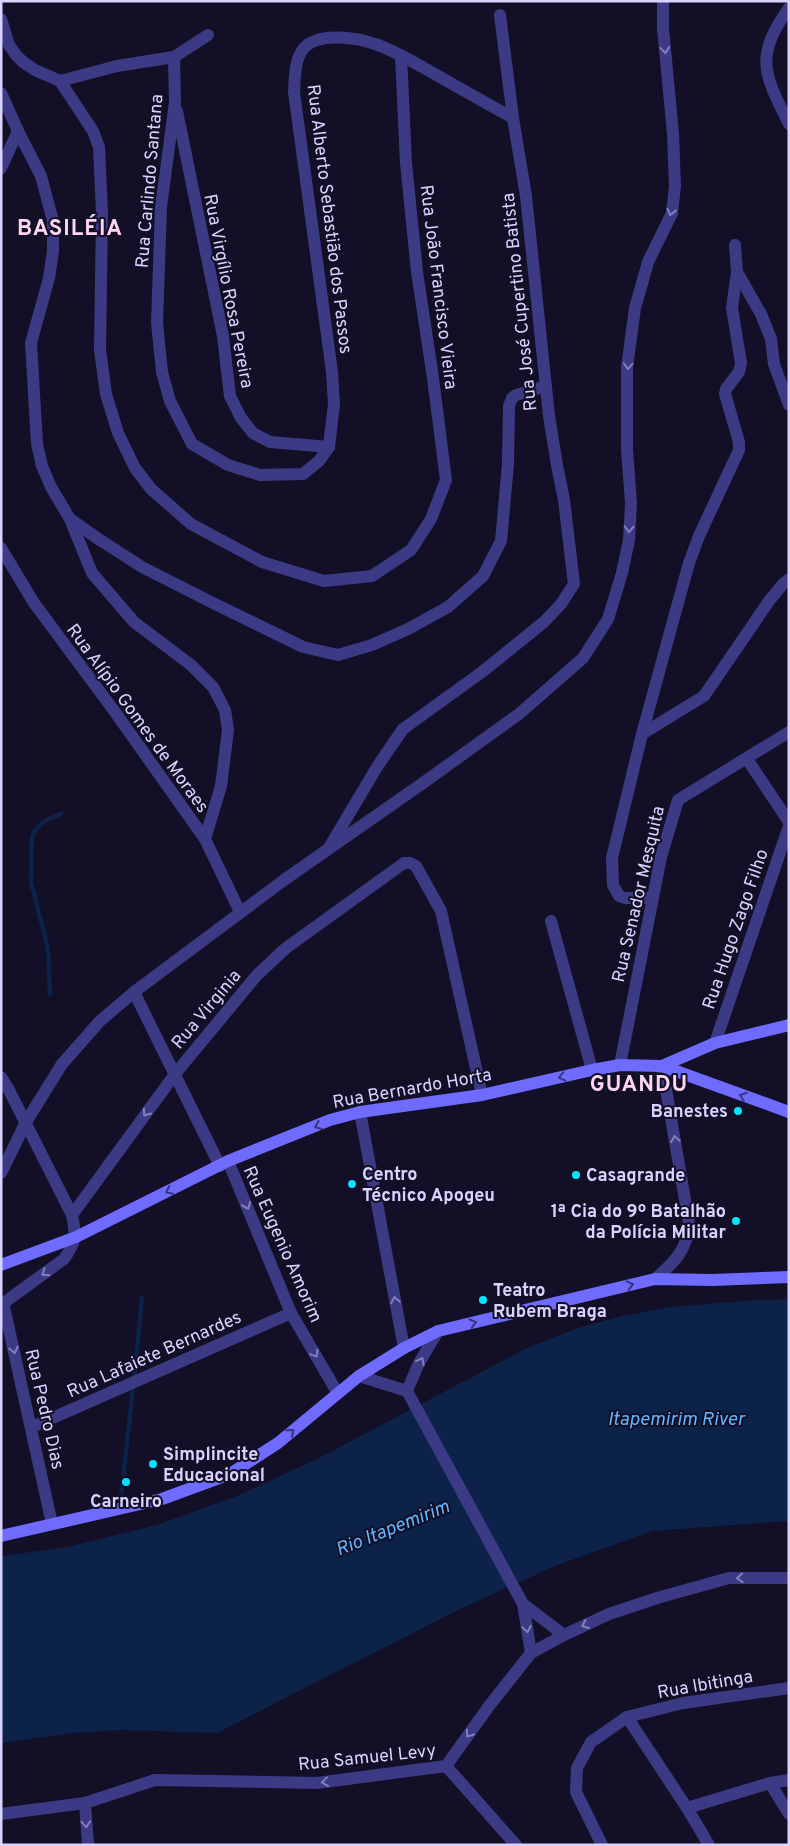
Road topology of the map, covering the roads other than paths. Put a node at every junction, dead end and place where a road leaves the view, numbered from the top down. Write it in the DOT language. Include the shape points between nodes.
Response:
graph roads {
  1 [pos="663,1"];
  2 [pos="789,8"];
  3 [pos="500,15"];
  4 [pos="1,19"];
  5 [pos="208,35"];
  6 [pos="401,56"];
  7 [pos="174,57"];
  8 [pos="60,81"];
  9 [pos="1,93"];
  10 [pos="174,102"];
  11 [pos="513,118"];
  12 [pos="789,124"];
  13 [pos="18,131"];
  14 [pos="1,168"];
  15 [pos="735,245"];
  16 [pos="737,272"];
  17 [pos="546,386"];
  18 [pos="789,405"];
  19 [pos="330,447"];
  20 [pos="70,518"];
  21 [pos="1,548"];
  22 [pos="789,579"];
  23 [pos="789,732"];
  24 [pos="642,734"];
  25 [pos="747,759"];
  26 [pos="789,824"];
  27 [pos="205,839"];
  28 [pos="327,850"];
  29 [pos="652,898"];
  30 [pos="240,912"];
  31 [pos="551,922"];
  32 [pos="134,992"];
  33 [pos="789,1024"];
  34 [pos="715,1043"];
  35 [pos="620,1066"];
  36 [pos="662,1066"];
  37 [pos="592,1070"];
  38 [pos="174,1074"];
  39 [pos="1,1077"];
  40 [pos="482,1095"];
  41 [pos="360,1112"];
  42 [pos="789,1112"];
  43 [pos="26,1122"];
  44 [pos="224,1164"];
  45 [pos="1,1173"];
  46 [pos="72,1215"];
  47 [pos="76,1237"];
  48 [pos="1,1265"];
  49 [pos="789,1277"];
  50 [pos="655,1279"];
  51 [pos="2,1303"];
  52 [pos="291,1313"];
  53 [pos="438,1331"];
  54 [pos="404,1348"];
  55 [pos="358,1376"];
  56 [pos="337,1392"];
  57 [pos="408,1393"];
  58 [pos="32,1427"];
  59 [pos="52,1524"];
  60 [pos="1,1536"];
  61 [pos="789,1578"];
  62 [pos="522,1602"];
  63 [pos="564,1635"];
  64 [pos="531,1653"];
  65 [pos="789,1688"];
  66 [pos="627,1717"];
  67 [pos="446,1766"];
  68 [pos="789,1780"];
  69 [pos="770,1784"];
  70 [pos="85,1803"];
  71 [pos="687,1808"];
  72 [pos="1,1814"];
  73 [pos="789,1814"];
  74 [pos="88,1845"];
  75 [pos="516,1845"];
  76 [pos="602,1845"];
  77 [pos="709,1845"];
  1 -- 28 [label="street, one-way" via="675,186 672,214 648,262 635,308 627,367 629,540 608,619 582,658 519,714"];
  2 -- 12 [label="street" via="774,29 767,51 766,76"];
  3 -- 11 [label="street, Rua José Cupertino Batista"];
  4 -- 8 [label="street" via="9,45 23,62"];
  5 -- 7 [label="street"];
  6 -- 8 [label="street, Rua João Francisco Vieira" via="406,163 417,272 446,480 431,519 411,550 372,576 324,581 262,562 191,524 151,489 135,468 118,433 106,394 100,350 102,213 99,147 94,131"];
  6 -- 11 [label="street, Rua Alberto Sebastião dos Passos"];
  6 -- 19 [label="street, Rua Alberto Sebastião dos Passos" via="359,39 337,38 312,42 298,58 294,92 332,372 334,404"];
  7 -- 8 [label="street" via="117,66"];
  7 -- 10 [label="street, Rua Carlindo Santana"];
  9 -- 13 [label="street"];
  10 -- 19 [label="street, Rua Virgílio Rosa Pereira" via="223,336 230,396 253,433 270,442"];
  10 -- 19 [label="street, Rua Carlindo Santana" via="161,207 157,323 162,372 176,415 192,444 228,465 260,475 303,474"];
  11 -- 17 [label="street, Rua José Cupertino Batista" via="526,196"];
  13 -- 14 [label="street"];
  13 -- 20 [label="street" via="41,176 53,221 49,278 31,343 38,451 51,487"];
  15 -- 16 [label="street"];
  16 -- 18 [label="street" via="761,314"];
  16 -- 24 [label="street" via="732,308 741,363 725,394 739,450 689,563"];
  17 -- 20 [label="street" via="512,398 509,406 501,541 483,576 448,606 408,629 338,656 303,646 213,603 142,566"];
  17 -- 28 [label="street, Rua José Cupertino Batista" via="574,584 544,622 403,729"];
  20 -- 27 [label="street" via="92,573 108,594 134,622 191,665 213,687 225,710 228,730 221,786"];
  21 -- 27 [label="street, Rua Alípio Gomes de Moraes" via="34,603"];
  22 -- 24 [label="street" via="769,601 704,696"];
  23 -- 25 [label="street, Rua Senador Mesquita"];
  24 -- 29 [label="street" via="612,858 613,885 624,898"];
  25 -- 26 [label="street"];
  25 -- 29 [label="street, Rua Senador Mesquita" via="678,800"];
  26 -- 34 [label="street, Rua Hugo Zago Filho"];
  27 -- 30 [label="street, Rua Alípio Gomes de Moraes"];
  28 -- 30 [label="street"];
  29 -- 35 [label="street, Rua Senador Mesquita"];
  30 -- 32 [label="street"];
  31 -- 37 [label="street"];
  32 -- 38 [label="street, Rua Eugenio Amorim"];
  32 -- 43 [label="street" via="100,1021 62,1064"];
  33 -- 34 [label="main road"];
  34 -- 36 [label="main road"];
  35 -- 36 [label="main road, Rua Bernardo Horta"];
  35 -- 37 [label="main road, Rua Bernardo Horta"];
  42 -- 36 [label="main road, Rua Bernardo Horta, one-way"];
  50 -- 36 [label="street, one-way" via="684,1248 689,1236"];
  37 -- 40 [label="main road, Rua Bernardo Horta, one-way"];
  38 -- 40 [label="street, Rua Virginia" via="257,975 286,948 404,863 410,863 416,866 441,911"];
  38 -- 44 [label="street, Rua Eugenio Amorim"];
  38 -- 46 [label="street, Rua Virginia, one-way"];
  39 -- 43 [label="street"];
  40 -- 41 [label="main road, Rua Bernardo Horta"];
  41 -- 44 [label="main road, Rua Bernardo Horta, one-way" via="330,1120"];
  54 -- 41 [label="street, one-way"];
  43 -- 45 [label="street"];
  43 -- 46 [label="street"];
  44 -- 47 [label="main road, Rua Bernardo Horta, one-way"];
  44 -- 52 [label="street, Rua Eugenio Amorim, one-way"];
  46 -- 47 [label="street"];
  47 -- 48 [label="main road, Rua Bernardo Horta"];
  47 -- 51 [label="street, one-way" via="64,1258"];
  49 -- 50 [label="main road"];
  53 -- 50 [label="main road, one-way"];
  51 -- 58 [label="street, Rua Pedro Dias, one-way"];
  52 -- 56 [label="street, Rua Eugenio Amorim, one-way"];
  52 -- 58 [label="street, Rua Lafaiete Bernardes"];
  53 -- 54 [label="main road"];
  57 -- 53 [label="street, one-way" via="419,1363"];
  54 -- 55 [label="main road"];
  55 -- 56 [label="main road"];
  55 -- 57 [label="street"];
  59 -- 56 [label="main road, one-way" via="162,1499 230,1474 278,1443"];
  57 -- 62 [label="street"];
  58 -- 59 [label="street, Rua Pedro Dias"];
  59 -- 60 [label="main road"];
  61 -- 63 [label="street, Rua Samuel Levy, one-way" via="729,1578 609,1614"];
  62 -- 63 [label="street"];
  62 -- 64 [label="street, one-way"];
  63 -- 64 [label="street, Rua Samuel Levy"];
  64 -- 67 [label="street, Rua Samuel Levy, one-way"];
  65 -- 66 [label="street, Rua Ibitinga" via="683,1704"];
  66 -- 71 [label="street"];
  66 -- 76 [label="street" via="591,1742 576,1768 576,1792"];
  67 -- 70 [label="street, Rua Samuel Levy, one-way" via="317,1783 155,1780"];
  67 -- 75 [label="street"];
  68 -- 69 [label="street"];
  69 -- 71 [label="street"];
  69 -- 73 [label="street"];
  70 -- 72 [label="street, Rua Samuel Levy"];
  70 -- 74 [label="street, one-way"];
  71 -- 77 [label="street"];
}
